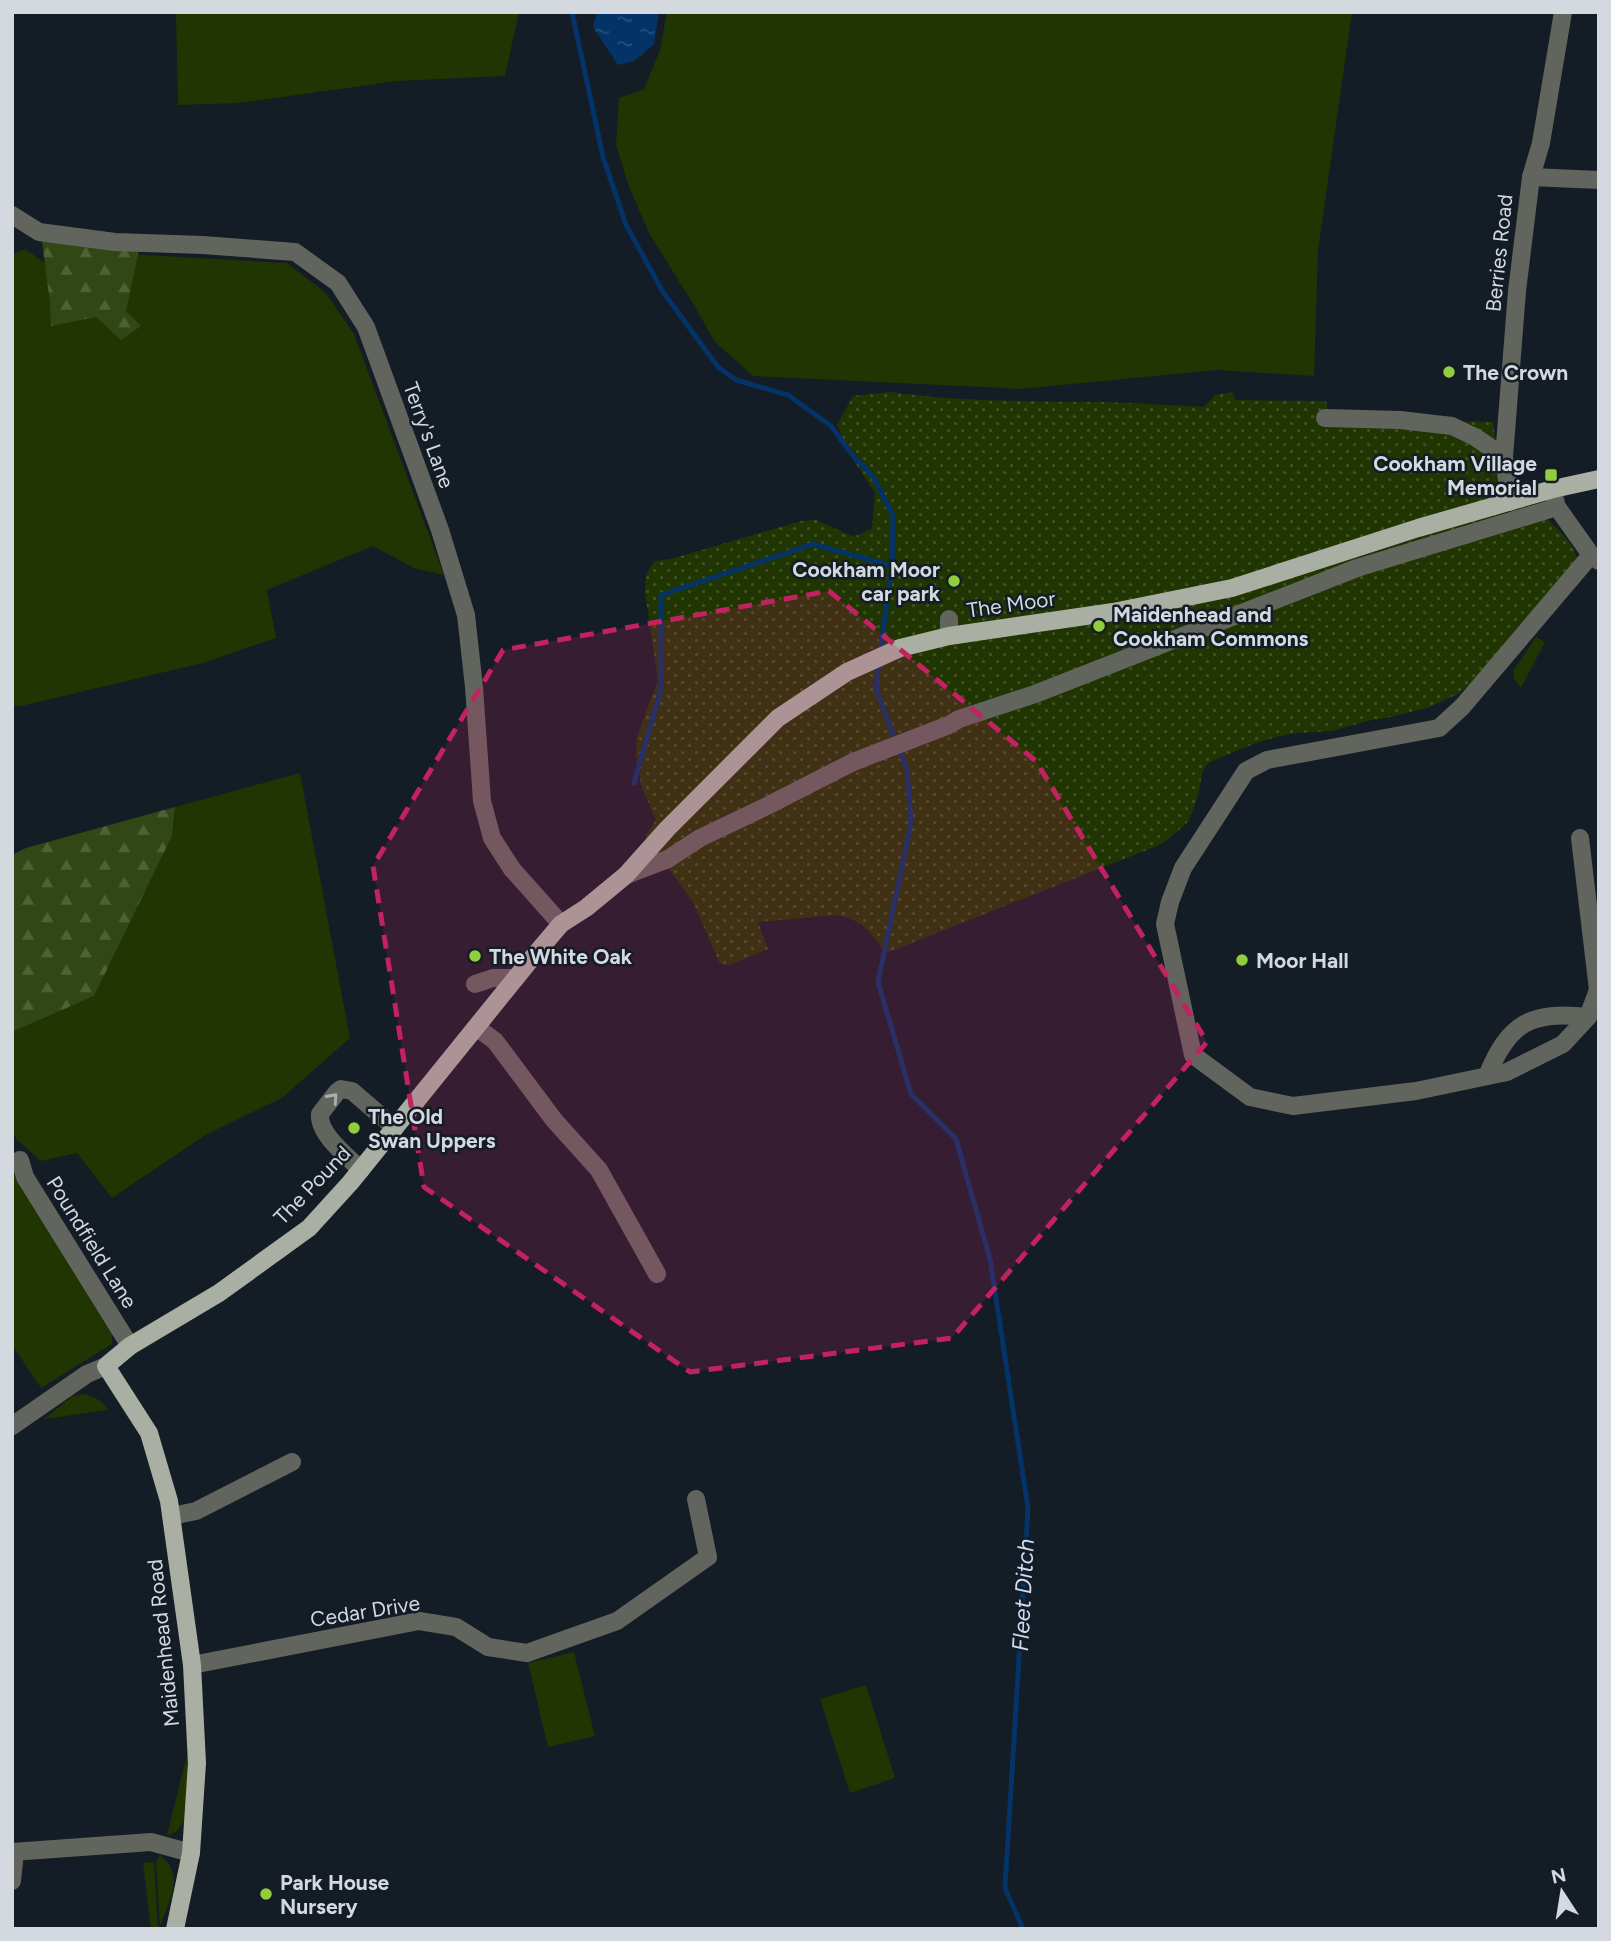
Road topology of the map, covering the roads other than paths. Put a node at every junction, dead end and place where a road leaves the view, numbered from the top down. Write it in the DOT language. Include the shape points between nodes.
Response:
graph roads {
  1 [pos="1563,12"];
  2 [pos="1531,177"];
  3 [pos="1599,180"];
  4 [pos="13,216"];
  5 [pos="1325,418"];
  6 [pos="1504,457"];
  7 [pos="1599,479"];
  8 [pos="1555,498"];
  9 [pos="1510,502"];
  10 [pos="1595,558"];
  11 [pos="1580,838"];
  12 [pos="626,875"];
  13 [pos="561,924"];
  14 [pos="516,978"];
  15 [pos="475,984"];
  16 [pos="1588,1017"];
  17 [pos="477,1027"];
  18 [pos="1487,1076"];
  19 [pos="395,1128"];
  20 [pos="20,1160"];
  21 [pos="361,1170"];
  22 [pos="657,1274"];
  23 [pos="130,1346"];
  24 [pos="106,1366"];
  25 [pos="12,1426"];
  26 [pos="292,1462"];
  27 [pos="696,1499"];
  28 [pos="172,1516"];
  29 [pos="192,1665"];
  30 [pos="13,1852"];
  31 [pos="191,1853"];
  32 [pos="12,1881"];
  33 [pos="175,1929"];
  1 -- 2 [label="street, Berries Road"];
  2 -- 3 [label="street"];
  2 -- 6 [label="street, Berries Road"];
  4 -- 13 [label="street, Terry's Lane" via="39,232 295,252 338,282 366,327 466,615 482,801 492,838 512,869"];
  5 -- 6 [label="street" via="1452,426"];
  6 -- 9 [label="street, Berries Road"];
  7 -- 8 [label="main road, The Moor"];
  8 -- 9 [label="main road, The Moor"];
  8 -- 10 [label="street"];
  8 -- 12 [label="street" via="1357,568 853,762 700,838 668,859"];
  9 -- 12 [label="main road, The Moor" via="1232,588 1113,612 949,627 847,672 778,718"];
  10 -- 18 [label="street" via="1439,727 1267,760 1246,771 1184,868 1165,924 1193,1055 1250,1097 1293,1106 1416,1091"];
  11 -- 16 [label="street" via="1598,990"];
  12 -- 13 [label="main road, The Moor"];
  13 -- 14 [label="main road, The Pound"];
  14 -- 15 [label="street"];
  14 -- 17 [label="main road, The Pound"];
  16 -- 18 [label="street" via="1563,1044 1507,1072"];
  16 -- 18 [label="street" via="1532,1019 1509,1036"];
  17 -- 19 [label="main road, The Pound"];
  17 -- 22 [label="street" via="495,1041 598,1170"];
  19 -- 21 [label="main road, The Pound"];
  21 -- 19 [label="street, one-way" via="321,1126 320,1114 337,1092 352,1091"];
  20 -- 23 [label="street, Poundfield Lane" via="25,1177"];
  21 -- 23 [label="main road, The Pound" via="309,1228 219,1293"];
  23 -- 24 [label="main road, The Pound"];
  24 -- 25 [label="street"];
  24 -- 28 [label="main road, Maidenhead Road" via="149,1433"];
  26 -- 28 [label="street" via="196,1511"];
  27 -- 29 [label="street, Cedar Drive" via="708,1557 617,1622 527,1653 488,1647 456,1627 419,1621"];
  28 -- 29 [label="main road, Maidenhead Road"];
  29 -- 31 [label="main road, Maidenhead Road" via="197,1763"];
  30 -- 31 [label="street" via="151,1842"];
  30 -- 32 [label="street"];
  31 -- 33 [label="main road, Maidenhead Road"];
}
